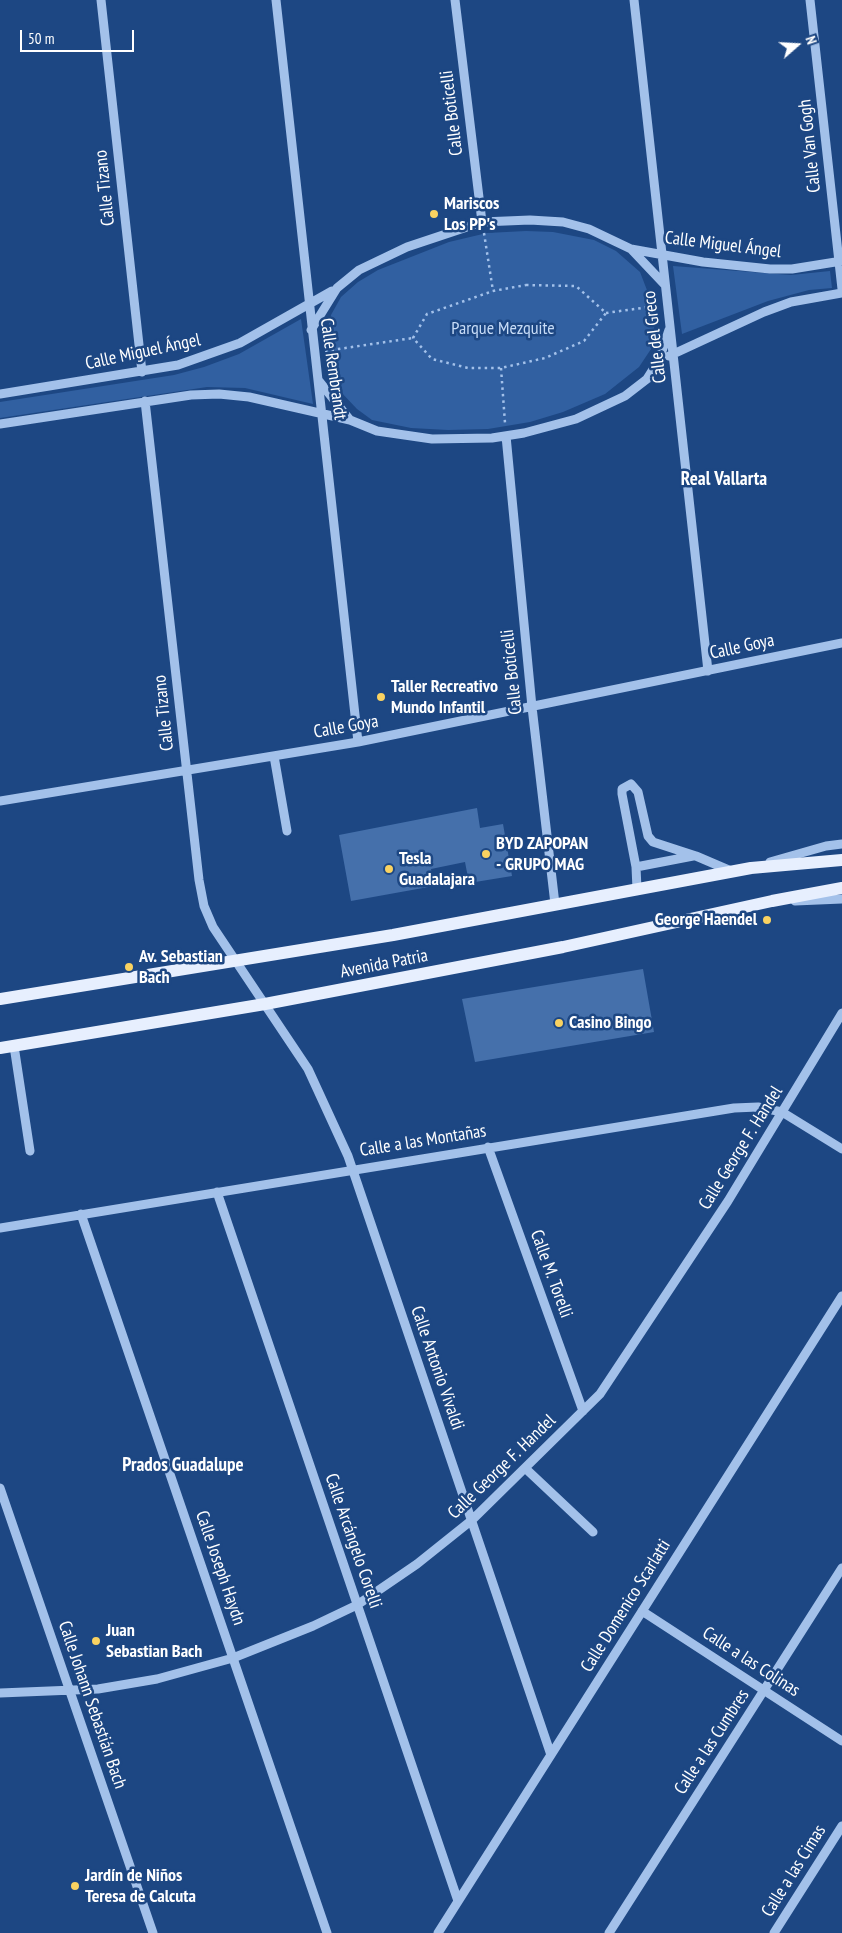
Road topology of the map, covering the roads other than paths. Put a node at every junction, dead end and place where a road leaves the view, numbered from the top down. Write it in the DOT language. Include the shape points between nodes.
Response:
graph roads {
  1 [pos="101,0"];
  2 [pos="276,0"];
  3 [pos="455,0"];
  4 [pos="634,0"];
  5 [pos="810,0"];
  6 [pos="482,222"];
  7 [pos="631,249"];
  8 [pos="661,254"];
  9 [pos="841,261"];
  10 [pos="665,285"];
  11 [pos="337,288"];
  12 [pos="842,291"];
  13 [pos="308,306"];
  14 [pos="670,324"];
  15 [pos="311,330"];
  16 [pos="674,354"];
  17 [pos="660,360"];
  18 [pos="142,372"];
  19 [pos="318,379"];
  20 [pos="0,394"];
  21 [pos="145,401"];
  22 [pos="323,414"];
  23 [pos="350,420"];
  24 [pos="0,424"];
  25 [pos="506,436"];
  26 [pos="842,643"];
  27 [pos="708,671"];
  28 [pos="532,708"];
  29 [pos="358,742"];
  30 [pos="274,756"];
  31 [pos="187,770"];
  32 [pos="0,801"];
  33 [pos="287,831"];
  34 [pos="842,844"];
  35 [pos="696,856"];
  36 [pos="842,860"];
  37 [pos="636,867"];
  38 [pos="751,868"];
  39 [pos="731,872"];
  40 [pos="842,888"];
  41 [pos="637,889"];
  42 [pos="842,899"];
  43 [pos="772,901"];
  44 [pos="555,904"];
  45 [pos="236,962"];
  46 [pos="0,999"];
  47 [pos="265,1004"];
  48 [pos="842,1013"];
  49 [pos="14,1046"];
  50 [pos="0,1048"];
  51 [pos="782,1112"];
  52 [pos="488,1147"];
  53 [pos="842,1149"];
  54 [pos="30,1151"];
  55 [pos="352,1170"];
  56 [pos="217,1192"];
  57 [pos="81,1214"];
  58 [pos="0,1228"];
  59 [pos="842,1296"];
  60 [pos="583,1412"];
  61 [pos="525,1468"];
  62 [pos="0,1488"];
  63 [pos="472,1520"];
  64 [pos="593,1532"];
  65 [pos="842,1568"];
  66 [pos="357,1605"];
  67 [pos="642,1611"];
  68 [pos="233,1658"];
  69 [pos="70,1690"];
  70 [pos="764,1691"];
  71 [pos="0,1693"];
  72 [pos="842,1741"];
  73 [pos="551,1755"];
  74 [pos="842,1826"];
  75 [pos="458,1901"];
  76 [pos="153,1933"];
  77 [pos="327,1933"];
  78 [pos="438,1933"];
  79 [pos="608,1933"];
  80 [pos="774,1933"];
  1 -- 18 [label="street, Calle Tizano"];
  2 -- 13 [label="street, Calle Rembrandt"];
  3 -- 6 [label="street, Calle Boticelli"];
  4 -- 8 [label="street, Calle del Greco"];
  5 -- 9 [label="street, Calle Van Gogh"];
  6 -- 7 [label="street, Calle Miguel Ángel" via="563,222 589,229"];
  6 -- 11 [label="street, Calle Miguel Ángel" via="381,258"];
  7 -- 8 [label="street, Calle Miguel Ángel"];
  7 -- 10 [label="street, Calle Miguel Ángel"];
  8 -- 9 [label="street, Calle Miguel Ángel" via="770,269"];
  8 -- 10 [label="street, Calle del Greco"];
  9 -- 12 [label="street, Calle Van Gogh"];
  10 -- 14 [label="street, Calle del Greco"];
  11 -- 13 [label="street, Calle Miguel Ángel"];
  11 -- 15 [label="street, Calle Miguel Ángel"];
  12 -- 16 [label="street" via="782,305 740,321"];
  13 -- 15 [label="street, Calle Rembrandt"];
  13 -- 18 [label="street, Calle Miguel Ángel" via="240,343 178,364"];
  14 -- 16 [label="street, Calle del Greco"];
  14 -- 17 [label="street"];
  15 -- 19 [label="street, Calle Rembrandt"];
  16 -- 17 [label="street"];
  16 -- 27 [label="street, Calle del Greco"];
  17 -- 25 [label="street" via="647,379 600,409 576,420"];
  18 -- 20 [label="street, Calle Miguel Ángel"];
  19 -- 22 [label="street, Calle Rembrandt"];
  19 -- 23 [label="street"];
  21 -- 22 [label="street" via="219,394 249,397"];
  21 -- 24 [label="street"];
  21 -- 31 [label="street, Calle Tizano"];
  22 -- 23 [label="street"];
  22 -- 29 [label="street, Calle Rembrandt"];
  23 -- 25 [label="street" via="377,431 414,437 460,440"];
  25 -- 28 [label="street, Calle Boticelli"];
  26 -- 27 [label="street, Calle Goya"];
  27 -- 28 [label="street, Calle Goya"];
  28 -- 29 [label="street, Calle Goya"];
  28 -- 44 [label="street, Calle Boticelli"];
  29 -- 30 [label="street, Calle Goya"];
  30 -- 31 [label="street, Calle Goya"];
  30 -- 33 [label="street"];
  31 -- 32 [label="street, Calle Goya"];
  31 -- 45 [label="street, Calle Tizano" via="204,906 213,927"];
  34 -- 38 [label="street"];
  35 -- 37 [label="street"];
  35 -- 37 [label="street" via="653,842 648,836 638,792 630,784 622,789 622,794"];
  35 -- 39 [label="street"];
  36 -- 38 [label="main road, Avenida Patria"];
  37 -- 41 [label="street"];
  38 -- 39 [label="main road, Avenida Patria"];
  39 -- 41 [label="main road, Avenida Patria"];
  40 -- 43 [label="main road, Avenida Patria"];
  41 -- 44 [label="main road, Avenida Patria"];
  42 -- 43 [label="street"];
  43 -- 47 [label="main road, Avenida Patria" via="563,947"];
  44 -- 45 [label="main road, Avenida Patria"];
  45 -- 46 [label="main road, Avenida Patria"];
  45 -- 47 [label="street, Calle Tizano"];
  47 -- 49 [label="main road, Avenida Patria"];
  47 -- 55 [label="street, Calle Antonio Vivaldi" via="308,1069"];
  48 -- 51 [label="street, Calle George F. Handel"];
  49 -- 50 [label="main road, Avenida Patria"];
  49 -- 54 [label="street"];
  51 -- 52 [label="street, Calle a las Montañas" via="758,1107 734,1108"];
  51 -- 53 [label="street, Calle a las Montañas"];
  51 -- 60 [label="street, Calle George F. Handel" via="728,1201 606,1386"];
  52 -- 55 [label="street, Calle a las Montañas"];
  52 -- 60 [label="street, Calle M. Torelli"];
  55 -- 56 [label="street, Calle a las Montañas"];
  55 -- 63 [label="street, Calle Antonio Vivaldi"];
  56 -- 57 [label="street, Calle a las Montañas"];
  56 -- 66 [label="street, Calle Arcángelo Corelli"];
  57 -- 58 [label="street, Calle a las Montañas"];
  57 -- 68 [label="street, Calle Joseph Haydn"];
  59 -- 67 [label="street, Calle Domenico Scarlatti"];
  60 -- 61 [label="street, Calle George F. Handel"];
  61 -- 63 [label="street, Calle George F. Handel"];
  61 -- 64 [label="street"];
  62 -- 69 [label="street, Calle Johann Sebastián Bach"];
  63 -- 66 [label="street, Calle George F. Handel" via="417,1564"];
  63 -- 73 [label="street, Calle Antonio Vivaldi"];
  65 -- 70 [label="street, Calle a las Cumbres"];
  66 -- 68 [label="street, Calle George F. Handel"];
  66 -- 75 [label="street, Calle Arcángelo Corelli"];
  67 -- 70 [label="street, Calle a las Colinas"];
  67 -- 73 [label="street, Calle Domenico Scarlatti"];
  68 -- 69 [label="street, Calle George F. Handel" via="157,1679 98,1689"];
  68 -- 77 [label="street, Calle Joseph Haydn"];
  69 -- 71 [label="street, Calle George F. Handel"];
  69 -- 76 [label="street, Calle Johann Sebastián Bach"];
  70 -- 72 [label="street, Calle a las Colinas"];
  70 -- 79 [label="street, Calle a las Cumbres"];
  73 -- 75 [label="street, Calle Domenico Scarlatti"];
  74 -- 80 [label="street, Calle a las Cimas"];
  75 -- 78 [label="street, Calle Domenico Scarlatti"];
}
